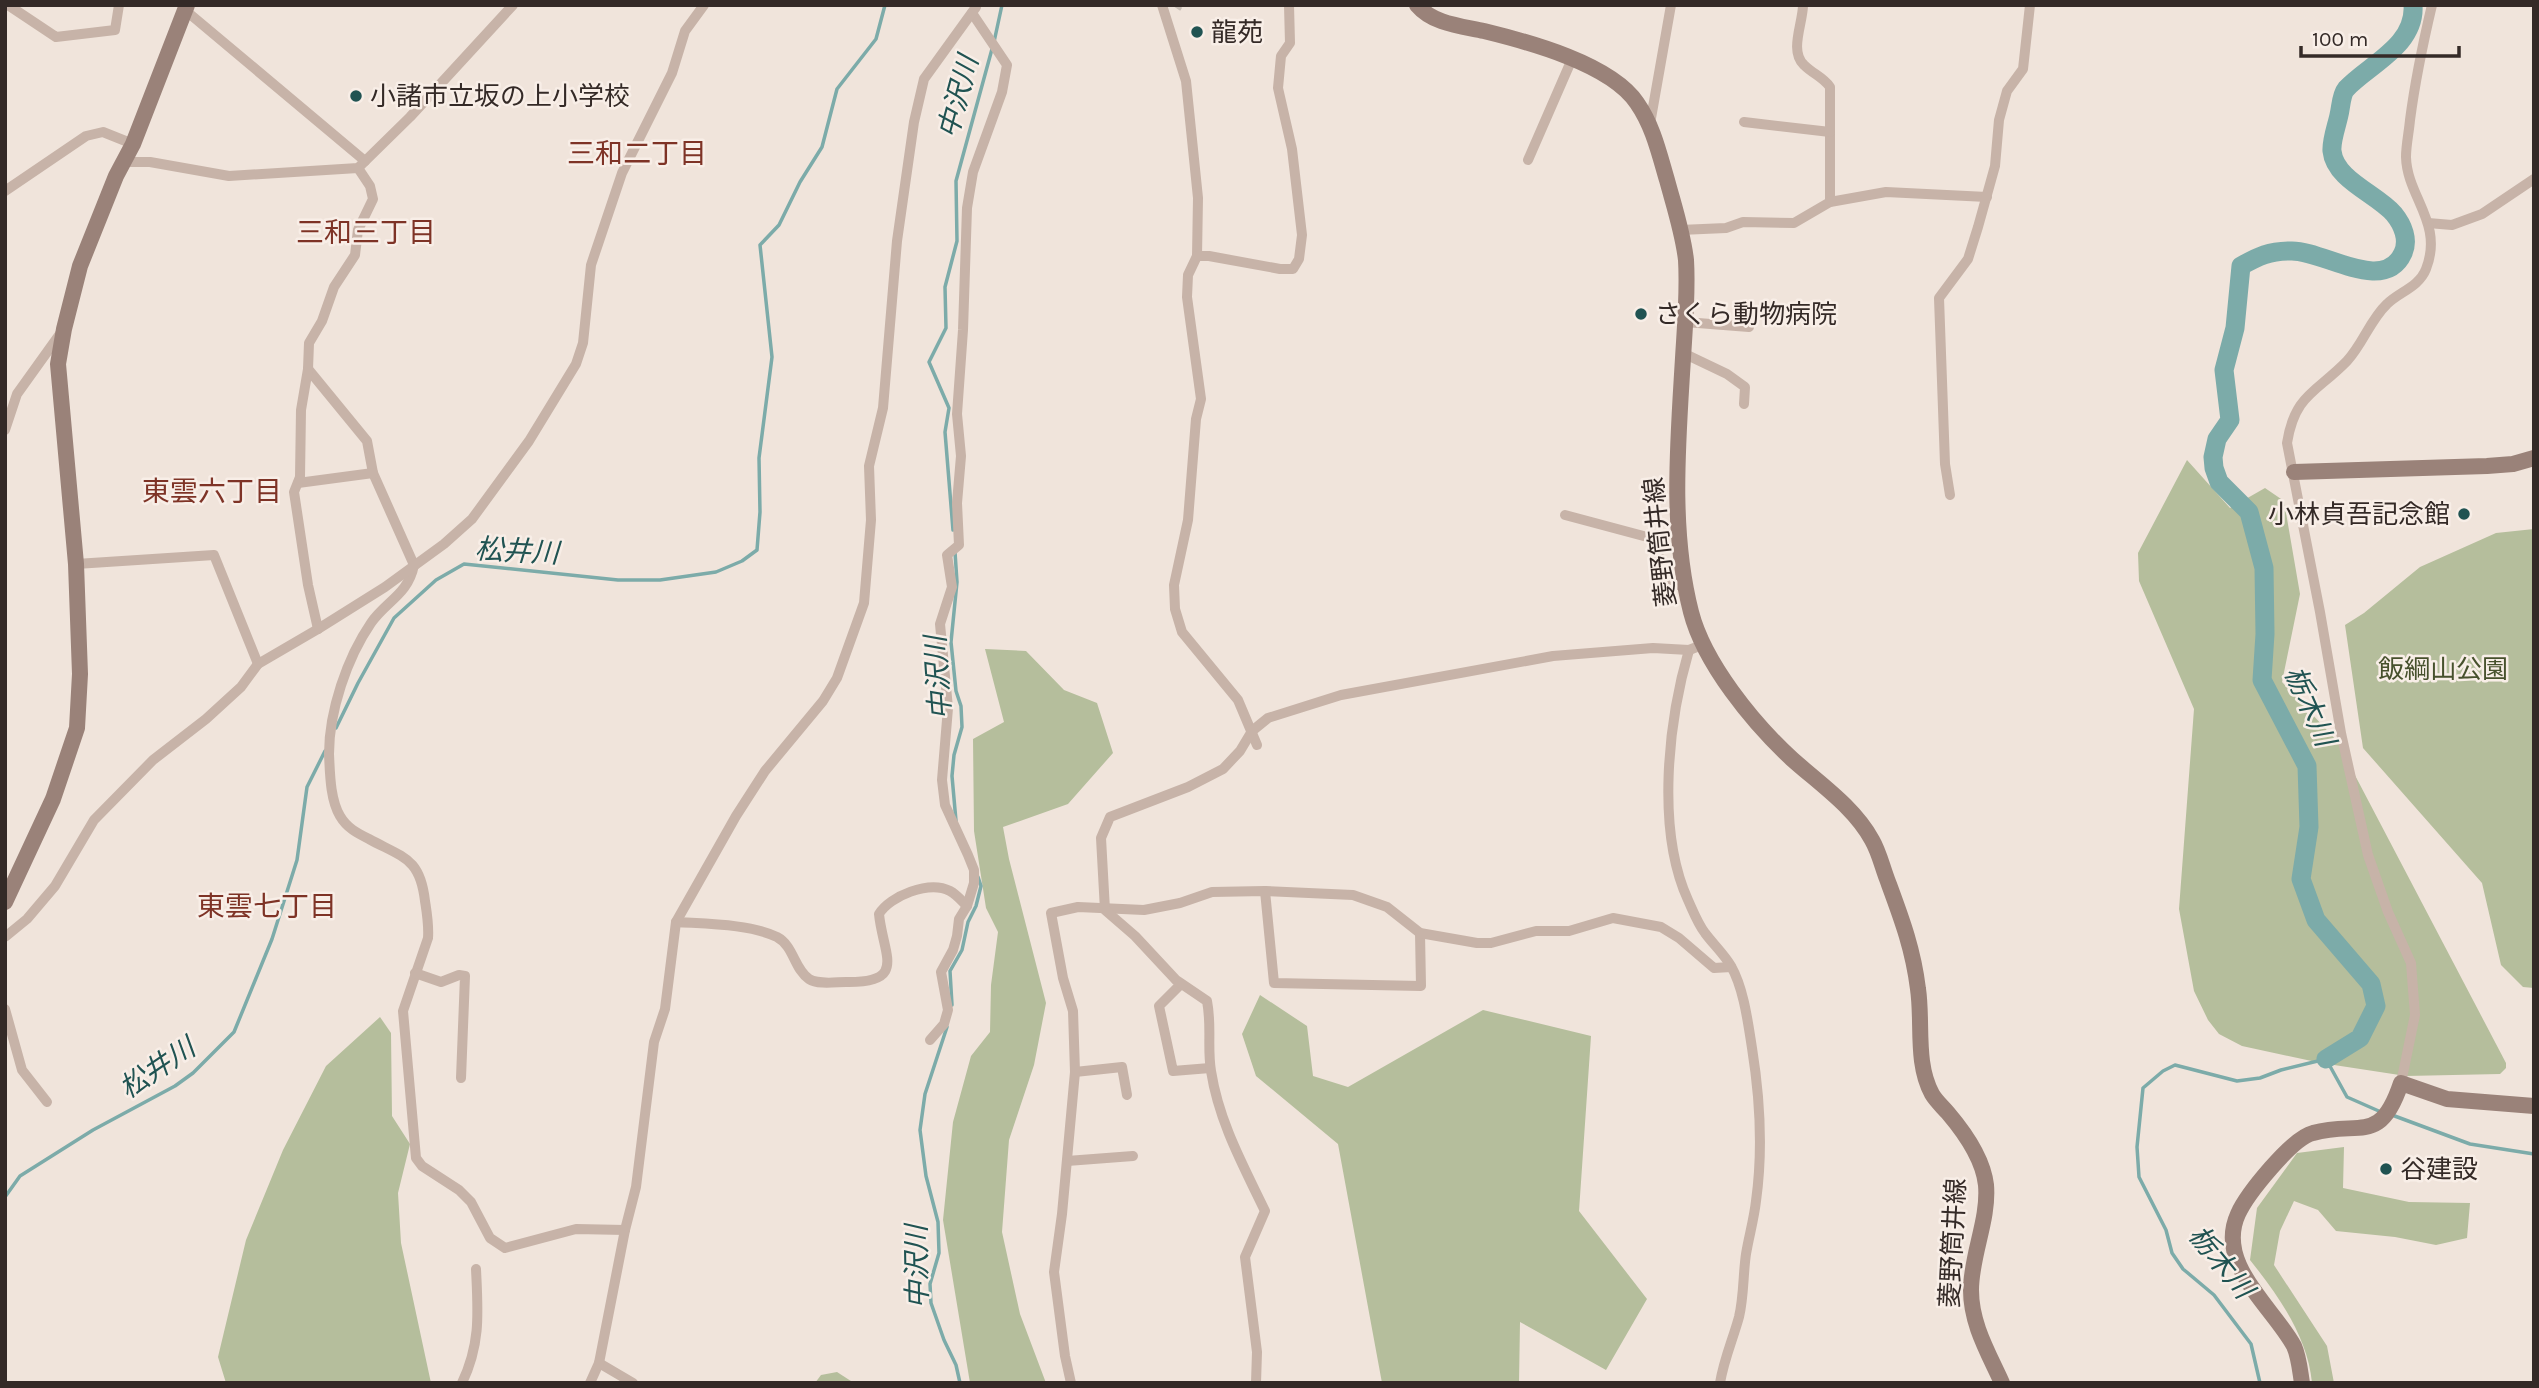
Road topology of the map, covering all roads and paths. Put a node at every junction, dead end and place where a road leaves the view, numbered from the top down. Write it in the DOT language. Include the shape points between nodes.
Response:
graph roads {
  1 [pos="8,5"];
  2 [pos="119,5"];
  3 [pos="513,5"];
  4 [pos="704,5"];
  5 [pos="1162,5"];
  6 [pos="1289,5"];
  7 [pos="1417,5"];
  8 [pos="1671,5"];
  9 [pos="1803,5"];
  10 [pos="2030,5"];
  11 [pos="2432,5"];
  12 [pos="186,8"];
  13 [pos="1176,8"];
  14 [pos="1165,18"];
  15 [pos="1572,59"];
  16 [pos="1744,122"];
  17 [pos="1650,124"];
  18 [pos="1830,132"];
  19 [pos="133,144"];
  20 [pos="1528,160"];
  21 [pos="123,162"];
  22 [pos="362,164"];
  23 [pos="2534,179"];
  24 [pos="5,191"];
  25 [pos="1987,197"];
  26 [pos="1830,202"];
  27 [pos="2428,223"];
  28 [pos="1680,230"];
  29 [pos="1197,256"];
  30 [pos="1685,322"];
  31 [pos="1749,327"];
  32 [pos="64,329"];
  33 [pos="1683,353"];
  34 [pos="308,369"];
  35 [pos="1744,404"];
  36 [pos="5,430"];
  37 [pos="2534,458"];
  38 [pos="2294,472"];
  39 [pos="373,473"];
  40 [pos="298,483"];
  41 [pos="1950,495"];
  42 [pos="1565,514"];
  43 [pos="76,564"];
  44 [pos="414,565"];
  45 [pos="1686,588"];
  46 [pos="318,629"];
  47 [pos="1695,647"];
  48 [pos="258,664"];
  49 [pos="1252,731"];
  50 [pos="1257,745"];
  51 [pos="1265,891"];
  52 [pos="5,902"];
  53 [pos="967,905"];
  54 [pos="1105,910"];
  55 [pos="676,922"];
  56 [pos="1420,933"];
  57 [pos="5,937"];
  58 [pos="1731,967"];
  59 [pos="415,972"];
  60 [pos="1181,984"];
  61 [pos="5,1009"];
  62 [pos="930,1040"];
  63 [pos="1210,1068"];
  64 [pos="1074,1072"];
  65 [pos="461,1078"];
  66 [pos="2401,1083"];
  67 [pos="1127,1095"];
  68 [pos="47,1102"];
  69 [pos="2534,1106"];
  70 [pos="1133,1156"];
  71 [pos="1067,1161"];
  72 [pos="625,1230"];
  73 [pos="476,1269"];
  74 [pos="599,1363"];
  75 [pos="462,1383"];
  76 [pos="590,1383"];
  77 [pos="633,1383"];
  78 [pos="1071,1383"];
  79 [pos="1256,1383"];
  80 [pos="1720,1383"];
  81 [pos="2002,1383"];
  82 [pos="2302,1383"];
  1 -- 2 [label="street" via="57,37 116,30"];
  3 -- 22 [label="street"];
  4 -- 44 [label="street" via="685,31 672,73 622,173 591,265 583,343 565,385 472,519"];
  5 -- 14 [label="street"];
  6 -- 29 [label="street" via="1290,43 1281,56 1278,88 1292,149 1303,235 1299,259 1293,269 1280,269"];
  7 -- 15 [label="street, 菱野筒井線" via="1431,18"];
  8 -- 17 [label="street"];
  9 -- 18 [label="street" via="1798,56 1830,87"];
  10 -- 25 [label="street" via="2023,69 2007,91"];
  11 -- 27 [label="street" via="2406,158"];
  12 -- 19 [label="street"];
  12 -- 22 [label="street"];
  13 -- 14 [label="street"];
  14 -- 29 [label="street" via="1186,81 1198,198"];
  15 -- 17 [label="street, 菱野筒井線" via="1616,80"];
  15 -- 20 [label="street"];
  16 -- 18 [label="street"];
  17 -- 28 [label="street, 菱野筒井線"];
  18 -- 26 [label="street"];
  19 -- 21 [label="street"];
  19 -- 24 [label="street" via="103,132 86,136"];
  21 -- 22 [label="street" via="150,162 229,176"];
  21 -- 32 [label="street" via="80,266"];
  22 -- 34 [label="street" via="373,199 358,230 355,255 334,287 309,343"];
  23 -- 27 [label="street" via="2482,214 2452,225"];
  25 -- 26 [label="street" via="1886,192"];
  25 -- 41 [label="street" via="1968,260 1939,298 1938,306"];
  26 -- 28 [label="street" via="1794,223 1743,222 1726,229"];
  27 -- 38 [label="street" via="2431,247 2424,272 2388,303 2347,360 2304,398 2291,420 2287,443"];
  28 -- 30 [label="street, 菱野筒井線" via="1685,256"];
  29 -- 49 [label="street" via="1188,275 1186,297 1201,399 1188,520 1174,585 1175,608 1182,632 1238,701"];
  30 -- 31 [label="street"];
  30 -- 33 [label="street, 菱野筒井線"];
  32 -- 36 [label="street" via="18,394"];
  32 -- 43 [label="street" via="58,364"];
  33 -- 35 [label="street" via="1745,387"];
  33 -- 45 [label="street, 菱野筒井線" via="1677,459"];
  34 -- 39 [label="street" via="367,441"];
  34 -- 40 [label="street"];
  37 -- 38 [label="street" via="2487,466"];
  38 -- 66 [label="street" via="2368,855 2411,963 2415,1014"];
  39 -- 40 [label="street"];
  39 -- 44 [label="street"];
  40 -- 46 [label="street" via="294,492"];
  42 -- 45 [label="street" via="1651,538 1670,582"];
  43 -- 48 [label="street" via="214,555"];
  43 -- 52 [label="street" via="77,728 53,799"];
  44 -- 46 [label="street"];
  44 -- 59 [label="street" via="411,579 372,621 355,649 331,719 329,754 340,816 351,830 408,860 423,882 429,927"];
  45 -- 47 [label="street, 菱野筒井線"];
  46 -- 48 [label="street"];
  47 -- 49 [label="street" via="1604,651 1520,662 1341,695 1268,718"];
  47 -- 58 [label="street" via="1682,673 1668,775 1671,828 1686,897 1703,931"];
  47 -- 81 [label="street, 菱野筒井線" via="1770,738 1859,820 1873,841 1912,949 1926,1077 1933,1096 1980,1162 1986,1184 1971,1287 1974,1322"];
  48 -- 57 [label="street" via="242,687 153,760 94,820 55,886"];
  49 -- 50 [label="street"];
  49 -- 54 [label="street" via="1223,769 1110,817 1101,838"];
  51 -- 54 [label="street" via="1212,892 1144,910"];
  51 -- 56 [label="street" via="1353,895 1387,907"];
  51 -- 56 [label="street" via="1274,983 1421,986"];
  53 -- 55 [label="street" via="949,890 935,888 911,891 884,906 879,914 887,968 881,977 864,982 815,982 807,978 787,944 762,932"];
  53 -- 55 [label="street" via="974,870 949,816 942,780 948,708 940,624 952,587 947,555 959,545 957,414 967,208 973,172 1007,65 974,10 924,79 914,122 897,241 883,408 870,466 864,603 838,678 765,771"];
  53 -- 62 [label="street" via="941,972 947,1010 944,1024"];
  54 -- 60 [label="street"];
  54 -- 64 [label="street" via="1078,907 1051,913 1073,1011"];
  55 -- 72 [label="street" via="665,1009 654,1042 636,1187"];
  56 -- 58 [label="street" via="1490,943 1536,931 1569,931 1613,918 1661,927 1714,968"];
  58 -- 80 [label="street" via="1744,1010 1759,1101 1759,1178 1739,1316"];
  59 -- 65 [label="street" via="441,982 466,976"];
  59 -- 72 [label="street" via="403,1011 416,1158 422,1166 459,1190 471,1202 490,1238 505,1248 576,1229"];
  60 -- 63 [label="street" via="1207,1001"];
  60 -- 63 [label="street" via="1159,1006 1173,1071"];
  61 -- 68 [label="street" via="22,1070"];
  63 -- 79 [label="street" via="1221,1118 1265,1211 1245,1257 1257,1352"];
  64 -- 67 [label="street" via="1122,1068"];
  64 -- 71 [label="street"];
  66 -- 69 [label="street" via="2447,1099"];
  66 -- 82 [label="street" via="2395,1101 2381,1120 2368,1128 2312,1133 2296,1142 2238,1213 2236,1259 2248,1284 2295,1348"];
  70 -- 71 [label="street"];
  71 -- 78 [label="street" via="1054,1272"];
  72 -- 74 [label="street"];
  73 -- 75 [label="street" via="478,1331 472,1363"];
  74 -- 76 [label="street"];
  74 -- 77 [label="street"];
}
